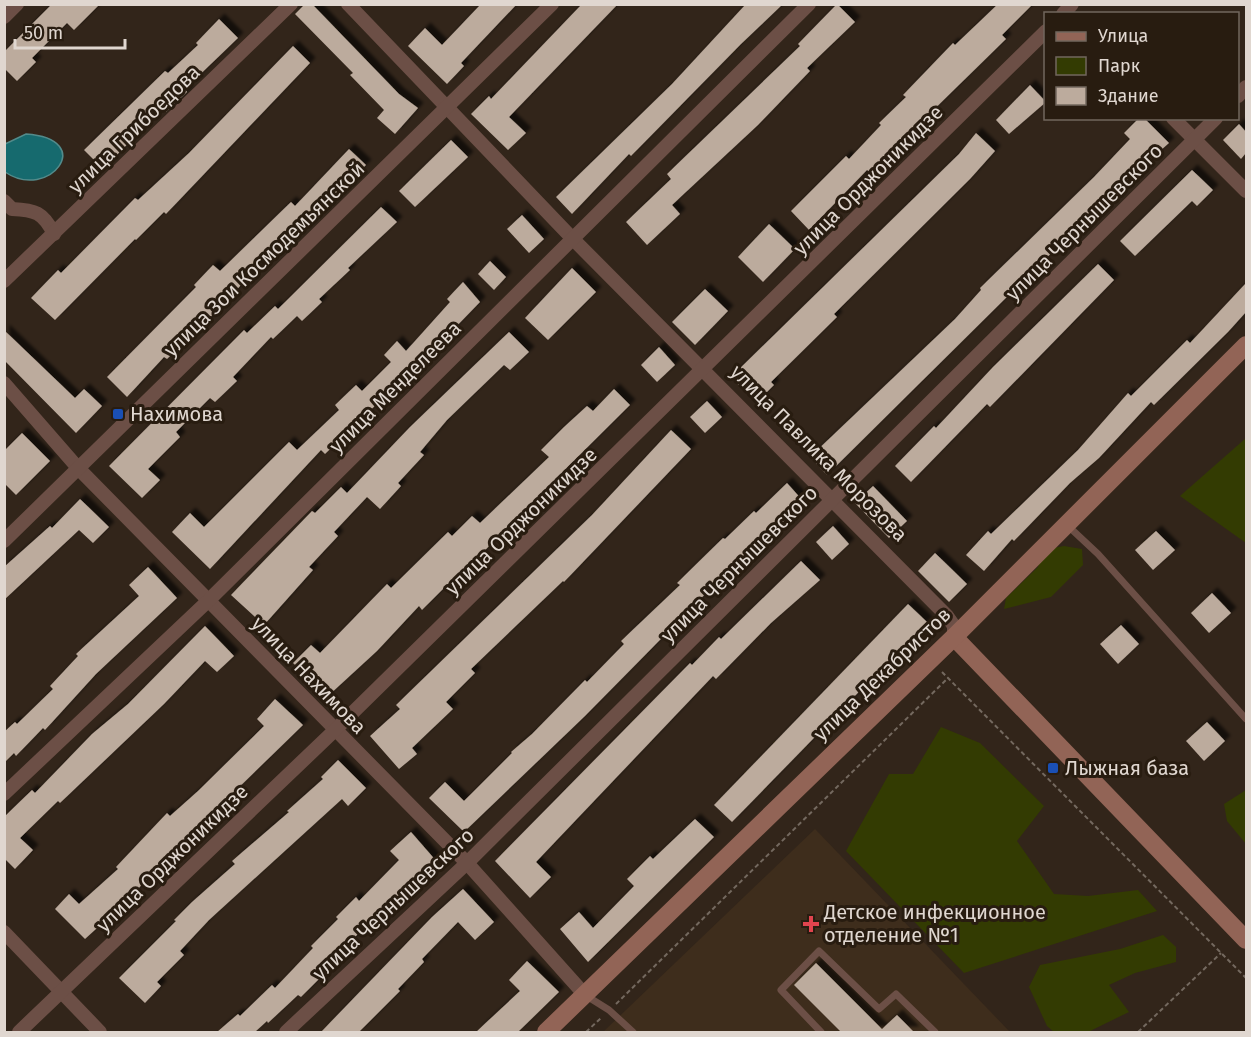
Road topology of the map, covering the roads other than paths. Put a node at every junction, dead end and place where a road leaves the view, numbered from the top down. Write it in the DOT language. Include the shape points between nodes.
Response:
graph roads {
  1 [pos="17,4"];
  2 [pos="291,4"];
  3 [pos="348,4"];
  4 [pos="552,4"];
  5 [pos="809,4"];
  6 [pos="4,16"];
  7 [pos="1044,33"];
  8 [pos="447,108"];
  9 [pos="1175,120"];
  10 [pos="1214,120"];
  11 [pos="1195,140"];
  12 [pos="1246,191"];
  13 [pos="4,201"];
  14 [pos="54,234"];
  15 [pos="572,238"];
  16 [pos="5,279"];
  17 [pos="1246,345"];
  18 [pos="705,369"];
  19 [pos="4,383"];
  20 [pos="78,468"];
  21 [pos="833,498"];
  22 [pos="1066,524"];
  23 [pos="4,541"];
  24 [pos="209,600"];
  25 [pos="954,637"];
  26 [pos="1246,719"];
  27 [pos="335,730"];
  28 [pos="4,794"];
  29 [pos="466,863"];
  30 [pos="4,932"];
  31 [pos="1246,940"];
  32 [pos="61,991"];
  33 [pos="585,995"];
  34 [pos="19,1032"];
  35 [pos="100,1032"];
  36 [pos="286,1032"];
  37 [pos="546,1032"];
  38 [pos="633,1032"];
  39 [pos="821,1032"];
  40 [pos="935,1032"];
  1 -- 6 [label="street"];
  2 -- 14 [label="street, улица Грибоедова"];
  3 -- 8 [label="street, улица Павлика Морозова"];
  4 -- 8 [label="street, улица Зои Космодемьянской"];
  5 -- 15 [label="street, улица Менделеева"];
  7 -- 18 [label="street, улица Орджоникидзе"];
  8 -- 15 [label="street, улица Павлика Морозова"];
  8 -- 20 [label="street, улица Зои Космодемьянской"];
  9 -- 11 [label="street"];
  10 -- 11 [label="street, улица Чернышевского"];
  11 -- 12 [label="street"];
  11 -- 21 [label="street, улица Чернышевского"];
  13 -- 14 [label="street" via="12,209 33,210 48,221"];
  14 -- 16 [label="street, улица Грибоедова"];
  15 -- 18 [label="street, улица Павлика Морозова"];
  15 -- 24 [label="street, улица Менделеева"];
  17 -- 22 [label="street, улица Декабристов"];
  18 -- 21 [label="street, улица Павлика Морозова"];
  18 -- 27 [label="street, улица Орджоникидзе"];
  19 -- 20 [label="street, улица Нахимова"];
  20 -- 23 [label="street, улица Зои Космодемьянской"];
  20 -- 24 [label="street, улица Нахимова"];
  21 -- 25 [label="street, улица Павлика Морозова" via="947,616 954,626"];
  21 -- 29 [label="street, улица Чернышевского"];
  22 -- 25 [label="street, улица Декабристов"];
  22 -- 26 [label="lane"];
  24 -- 27 [label="street, улица Нахимова"];
  24 -- 28 [label="street, улица Менделеева"];
  25 -- 31 [label="street, улица Павлика Морозова"];
  25 -- 33 [label="street, улица Декабристов"];
  27 -- 29 [label="street, улица Нахимова"];
  27 -- 32 [label="street, улица Орджоникидзе"];
  29 -- 33 [label="street, улица Нахимова"];
  29 -- 36 [label="street, улица Чернышевского"];
  30 -- 32 [label="street"];
  32 -- 34 [label="street, улица Орджоникидзе"];
  32 -- 35 [label="street"];
  33 -- 37 [label="street, улица Декабристов"];
  33 -- 38 [label="lane"];
  39 -- 40 [label="lane" via="781,990 819,951 879,1010 896,994"];
}
